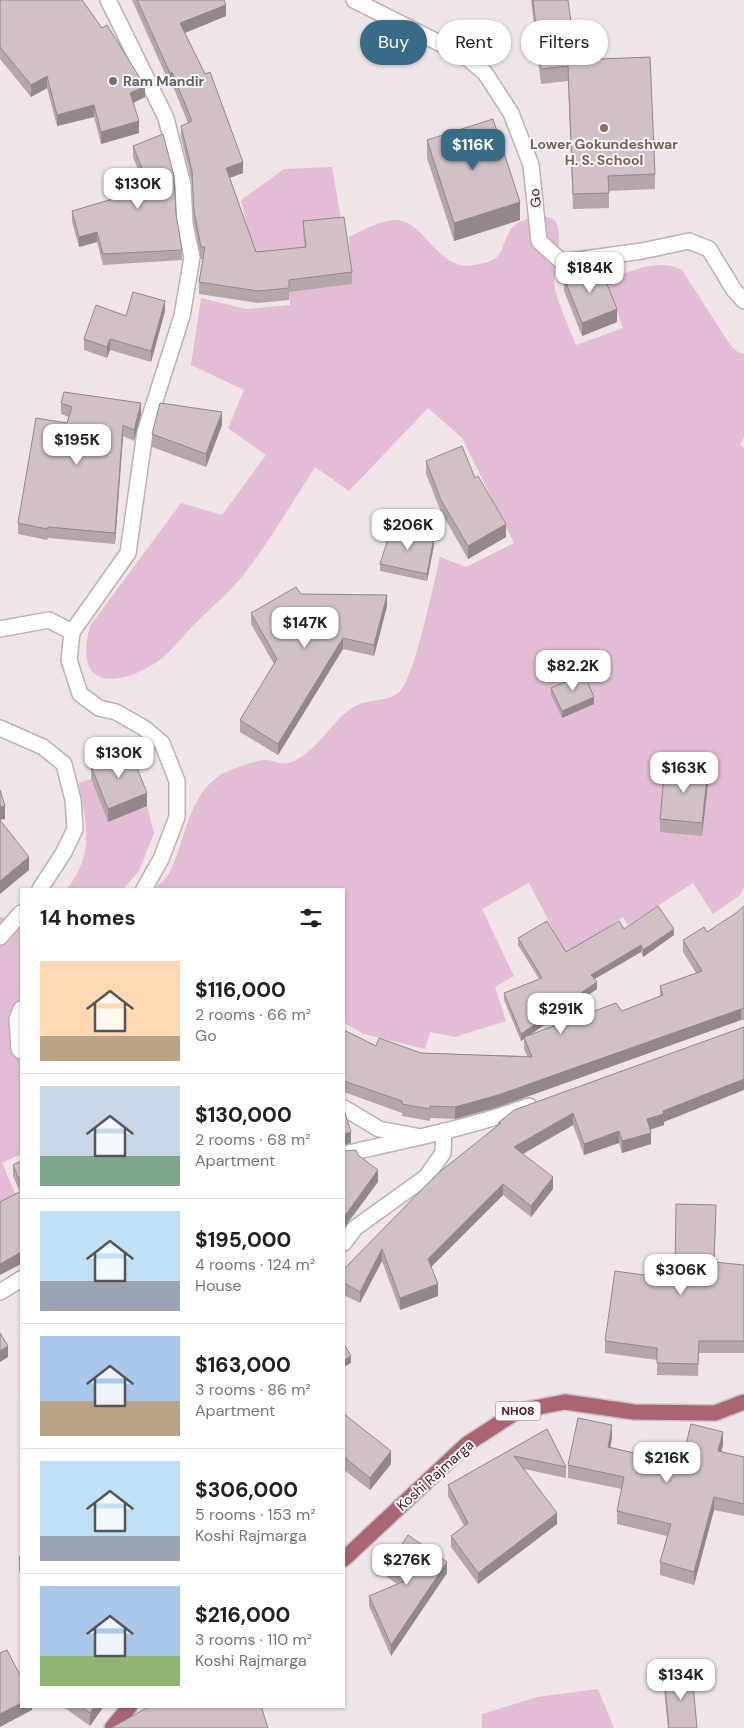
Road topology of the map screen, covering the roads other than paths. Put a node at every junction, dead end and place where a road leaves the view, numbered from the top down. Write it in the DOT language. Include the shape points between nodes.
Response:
graph roads {
  1 [pos="108,0"];
  2 [pos="354,0"];
  3 [pos="744,301"];
  4 [pos="0,629"];
  5 [pos="72,632"];
  6 [pos="0,728"];
  7 [pos="41,888"];
  8 [pos="145,888"];
  9 [pos="20,914"];
  10 [pos="0,937"];
  11 [pos="20,1012"];
  12 [pos="20,1050"];
  13 [pos="539,1103"];
  14 [pos="345,1109"];
  15 [pos="444,1131"];
  16 [pos="421,1137"];
  17 [pos="345,1154"];
  18 [pos="345,1242"];
  19 [pos="20,1281"];
  20 [pos="0,1292"];
  21 [pos="744,1402"];
  22 [pos="345,1558"];
  23 [pos="128,1708"];
  24 [pos="112,1728"];
  1 -- 5 [label="street" via="166,118 183,185 185,224 192,257 182,316 145,432 128,553"];
  2 -- 3 [label="street, Go" via="458,52 485,73 511,113 531,165 539,241 562,262 690,241 709,250"];
  4 -- 5 [label="street" via="49,620"];
  5 -- 8 [label="street" via="69,660 80,694 99,708 116,712 144,728 162,743 177,781 177,817 161,859"];
  6 -- 7 [label="street" via="43,747 64,764 73,800 75,829"];
  9 -- 10 [label="street"];
  11 -- 12 [label="street" via="17,1019"];
  13 -- 15 [label="street"];
  14 -- 16 [label="street" via="379,1129"];
  15 -- 16 [label="street"];
  15 -- 18 [label="street" via="443,1153 426,1177 355,1228"];
  16 -- 17 [label="street"];
  19 -- 20 [label="street"];
  21 -- 22 [label="main road, Koshi Rajmarga / NH08" via="715,1413 634,1412 565,1402 518,1411 467,1444"];
  23 -- 24 [label="main road"];
}
